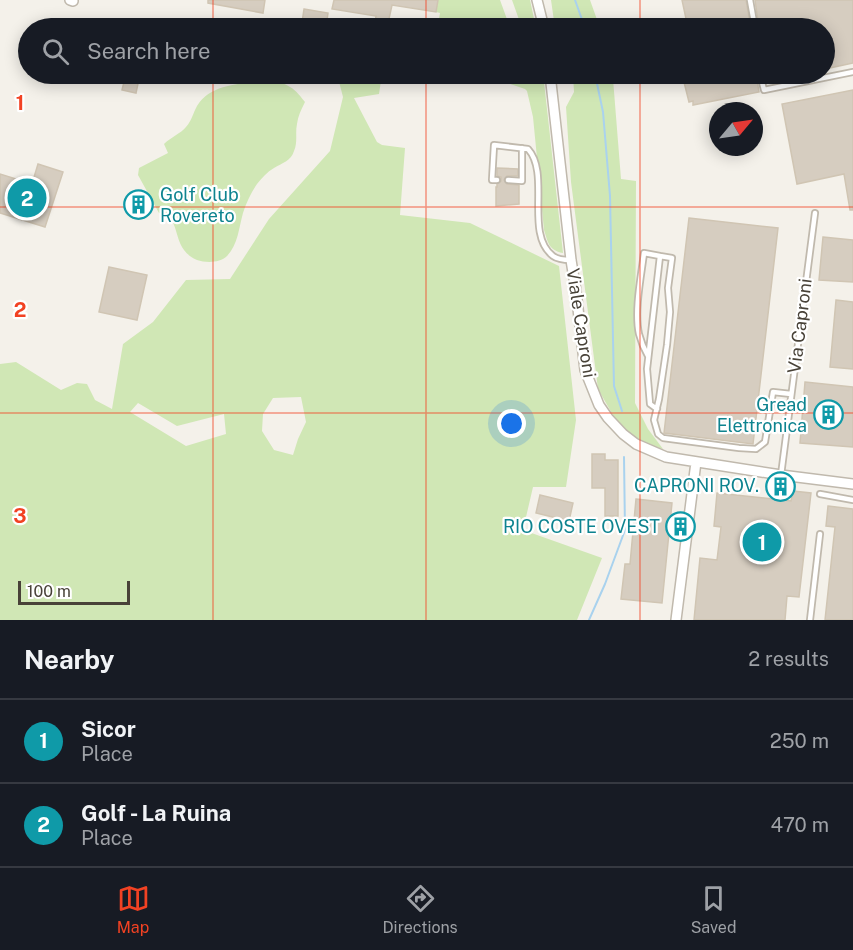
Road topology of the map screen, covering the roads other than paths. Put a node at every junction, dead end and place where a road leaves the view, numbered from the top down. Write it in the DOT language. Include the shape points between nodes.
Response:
graph roads {
  1 [pos="537,0"];
  2 [pos="750,0"];
  3 [pos="542,18"];
  4 [pos="753,18"];
  5 [pos="853,72"];
  6 [pos="835,76"];
  7 [pos="551,84"];
  8 [pos="762,84"];
  9 [pos="794,84"];
  10 [pos="522,148"];
  11 [pos="497,180"];
  12 [pos="508,180"];
  13 [pos="815,213"];
  14 [pos="660,256"];
  15 [pos="571,260"];
  16 [pos="648,356"];
  17 [pos="791,394"];
  18 [pos="657,409"];
  19 [pos="696,462"];
  20 [pos="781,475"];
  21 [pos="853,484"];
  22 [pos="820,494"];
  23 [pos="853,500"];
  24 [pos="820,534"];
  25 [pos="676,620"];
  26 [pos="810,620"];
  1 -- 3 [label="street"];
  2 -- 4 [label="lane"];
  5 -- 6 [label="lane"];
  7 -- 15 [label="street, Viale Caproni"];
  8 -- 9 [label="lane" via="764,90"];
  10 -- 11 [label="lane" via="494,145 492,180"];
  10 -- 12 [label="lane" via="522,181"];
  10 -- 15 [label="lane" via="528,149 535,162 542,240 552,256"];
  13 -- 17 [label="lane, Via Caproni"];
  14 -- 16 [label="lane"];
  14 -- 16 [label="lane" via="644,254 638,303 638,332"];
  14 -- 18 [label="lane" via="672,258 667,345"];
  15 -- 19 [label="street, Viale Caproni" via="585,370 599,405 636,444 666,457"];
  16 -- 18 [label="lane" via="650,404"];
  17 -- 18 [label="lane" via="773,393 765,442 756,449 663,438 654,420"];
  17 -- 20 [label="lane, Via Caproni"];
  19 -- 20 [label="street, Viale Caproni"];
  19 -- 25 [label="street"];
  20 -- 21 [label="street, Viale Caproni"];
  22 -- 23 [label="lane"];
  24 -- 26 [label="lane"];
}
